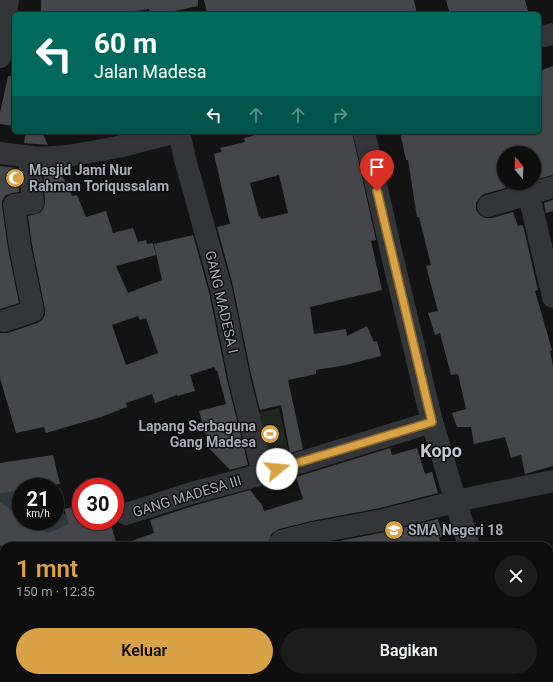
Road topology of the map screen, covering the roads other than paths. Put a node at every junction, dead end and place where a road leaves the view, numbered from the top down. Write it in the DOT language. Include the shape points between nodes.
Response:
graph roads {
  1 [pos="8,0"];
  2 [pos="553,34"];
  3 [pos="541,37"];
  4 [pos="0,57"];
  5 [pos="170,134"];
  6 [pos="179,134"];
  7 [pos="364,134"];
  8 [pos="0,153"];
  9 [pos="29,157"];
  10 [pos="553,187"];
  11 [pos="529,195"];
  12 [pos="488,206"];
  13 [pos="553,297"];
  14 [pos="4,321"];
  15 [pos="432,422"];
  16 [pos="263,474"];
  17 [pos="553,481"];
  18 [pos="456,501"];
  19 [pos="126,514"];
  20 [pos="281,542"];
  21 [pos="468,542"];
  1 -- 4 [label="street"];
  2 -- 3 [label="street"];
  5 -- 9 [label="street" via="68,156"];
  6 -- 16 [label="street, GANG MADESA I" via="221,289"];
  7 -- 15 [label="street"];
  8 -- 9 [label="street"];
  9 -- 14 [label="street" via="33,203 14,205 33,311"];
  10 -- 11 [label="street"];
  11 -- 12 [label="street"];
  11 -- 13 [label="street"];
  15 -- 16 [label="street, GANG MADESA III"];
  15 -- 18 [label="street"];
  16 -- 19 [label="street, GANG MADESA III" via="192,492"];
  17 -- 18 [label="street"];
  18 -- 20 [label="street"];
  18 -- 21 [label="street"];
}
